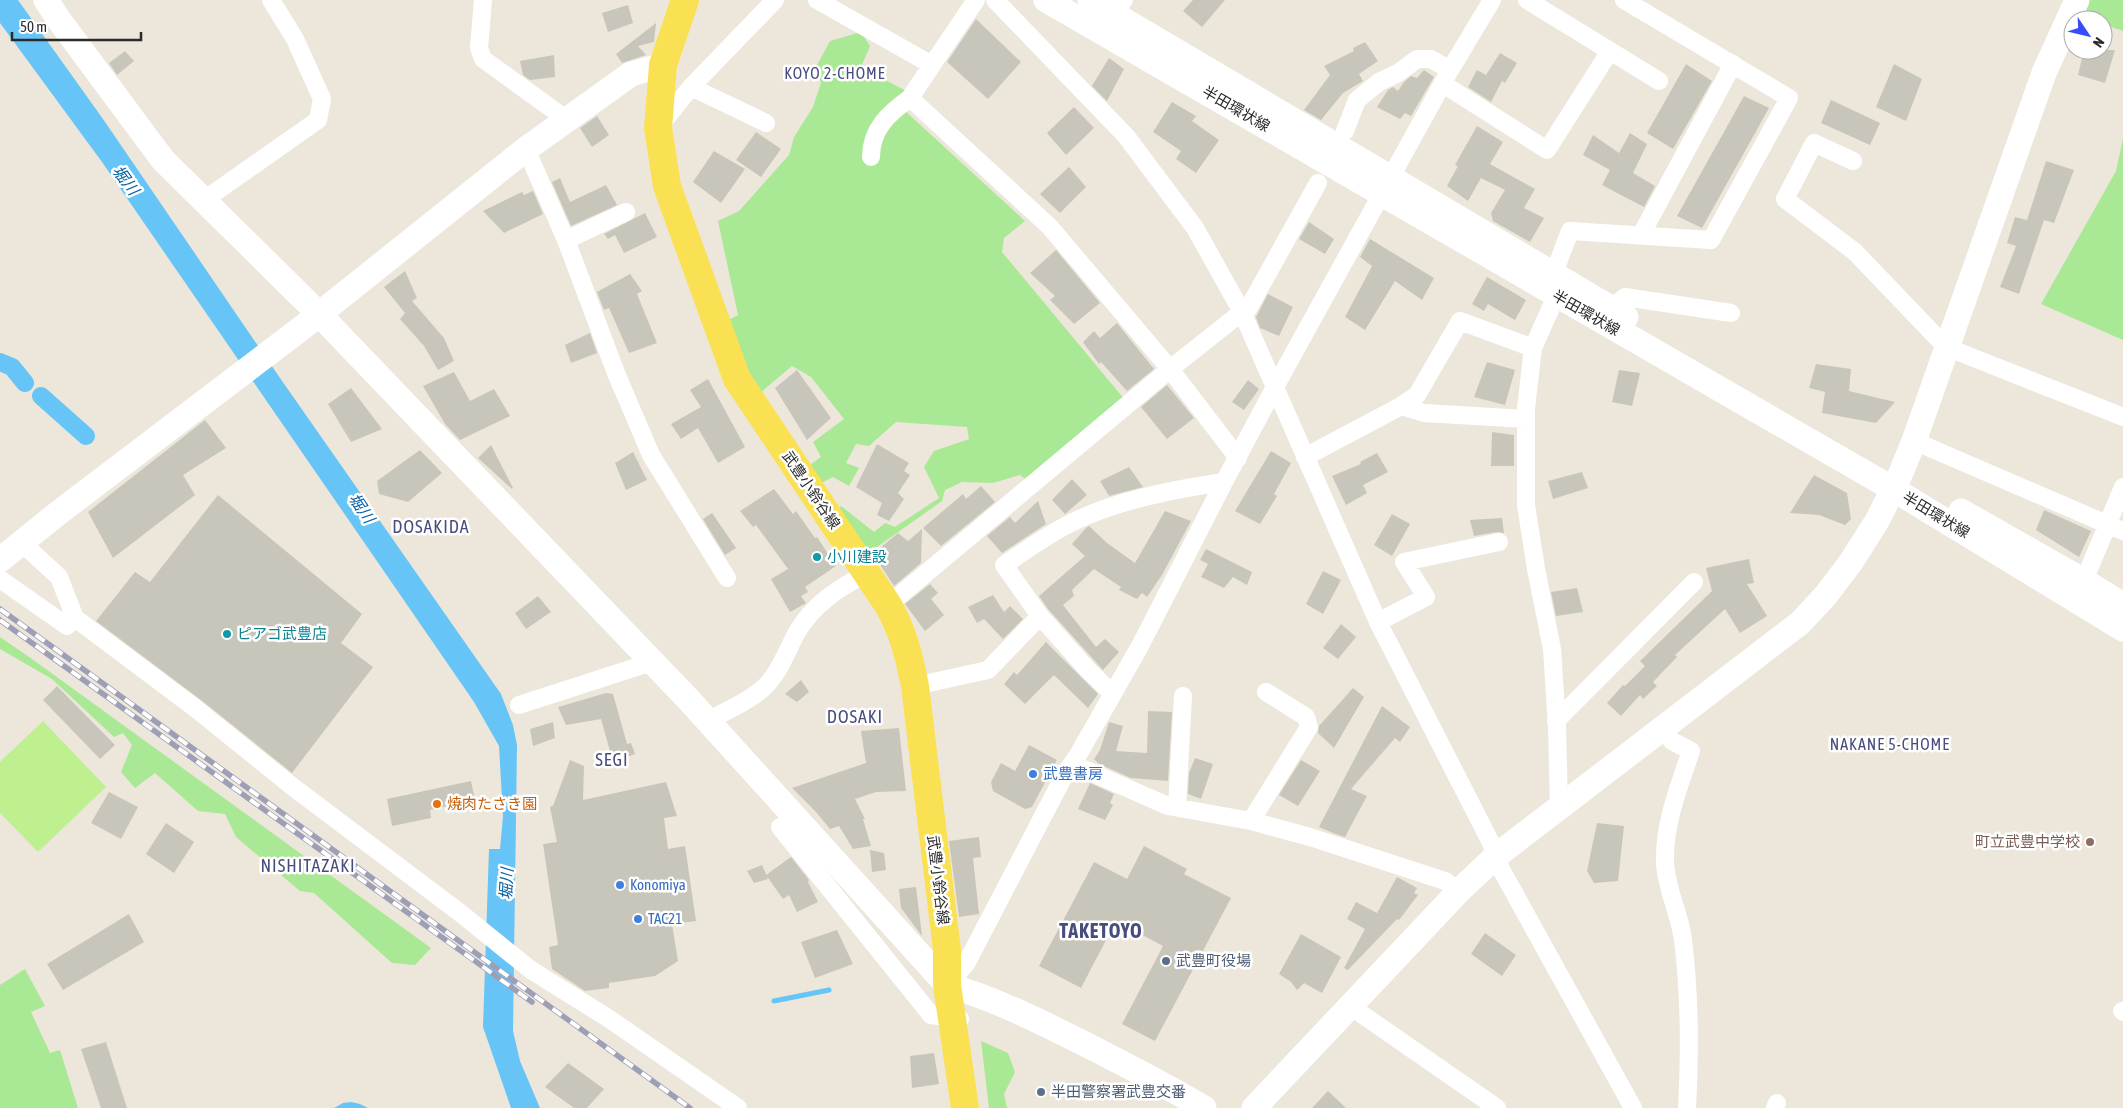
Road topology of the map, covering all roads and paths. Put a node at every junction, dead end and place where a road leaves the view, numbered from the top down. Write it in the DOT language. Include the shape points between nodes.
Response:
graph roads {
  1 [pos="46,0"];
  2 [pos="272,0"];
  3 [pos="483,0"];
  4 [pos="685,0"];
  5 [pos="775,0"];
  6 [pos="817,0"];
  7 [pos="976,0"];
  8 [pos="995,0"];
  9 [pos="1046,0"];
  10 [pos="1492,0"];
  11 [pos="1527,0"];
  12 [pos="1624,0"];
  13 [pos="2077,0"];
  14 [pos="1108,4"];
  15 [pos="1610,51"];
  16 [pos="1734,64"];
  17 [pos="932,65"];
  18 [pos="663,66"];
  19 [pos="1447,77"];
  20 [pos="1659,81"];
  21 [pos="691,87"];
  22 [pos="910,98"];
  23 [pos="566,119"];
  24 [pos="766,123"];
  25 [pos="658,128"];
  26 [pos="1345,131"];
  27 [pos="526,149"];
  28 [pos="871,157"];
  29 [pos="1853,161"];
  30 [pos="1318,183"];
  31 [pos="1387,186"];
  32 [pos="204,200"];
  33 [pos="626,212"];
  34 [pos="1641,235"];
  35 [pos="566,240"];
  36 [pos="1555,284"];
  37 [pos="1611,308"];
  38 [pos="1242,312"];
  39 [pos="1731,313"];
  40 [pos="319,314"];
  41 [pos="1946,346"];
  42 [pos="1533,348"];
  43 [pos="1170,369"];
  44 [pos="1275,388"];
  45 [pos="1401,406"];
  46 [pos="2123,417"];
  47 [pos="1526,419"];
  48 [pos="1914,441"];
  49 [pos="1305,457"];
  50 [pos="1238,458"];
  51 [pos="1224,482"];
  52 [pos="1896,482"];
  53 [pos="2123,486"];
  54 [pos="2115,528"];
  55 [pos="1499,542"];
  56 [pos="22,543"];
  57 [pos="0,560"];
  58 [pos="866,574"];
  59 [pos="728,578"];
  60 [pos="0,580"];
  61 [pos="2084,580"];
  62 [pos="1694,582"];
  63 [pos="888,605"];
  64 [pos="2123,605"];
  65 [pos="1040,616"];
  66 [pos="75,618"];
  67 [pos="1378,622"];
  68 [pos="2123,630"];
  69 [pos="652,662"];
  70 [pos="914,686"];
  71 [pos="1266,692"];
  72 [pos="1113,694"];
  73 [pos="1183,696"];
  74 [pos="519,705"];
  75 [pos="708,721"];
  76 [pos="1556,721"];
  77 [pos="1662,728"];
  78 [pos="1072,764"];
  79 [pos="1177,807"];
  80 [pos="1559,807"];
  81 [pos="1251,821"];
  82 [pos="780,827"];
  83 [pos="1496,856"];
  84 [pos="1459,891"];
  85 [pos="947,985"];
  86 [pos="1350,1006"];
  87 [pos="958,1019"];
  88 [pos="738,1108"];
  89 [pos="965,1108"];
  90 [pos="1204,1108"];
  91 [pos="1254,1108"];
  92 [pos="1497,1108"];
  93 [pos="1633,1108"];
  94 [pos="1687,1108"];
  1 -- 32 [label="street" via="163,160"];
  2 -- 32 [label="street" via="295,39 322,99 318,120"];
  3 -- 23 [label="street" via="479,48 483,59"];
  4 -- 18 [label="main road, 武豊小鈴谷線"];
  5 -- 21 [label="street"];
  6 -- 17 [label="street"];
  7 -- 17 [label="street"];
  8 -- 38 [label="street" via="1126,136 1195,228"];
  9 -- 31 [label="street, 半田環状線"];
  10 -- 19 [label="street"];
  11 -- 15 [label="street"];
  12 -- 16 [label="street"];
  13 -- 41 [label="street" via="2044,73"];
  14 -- 31 [label="street, 半田環状線"];
  15 -- 19 [label="street" via="1546,150"];
  15 -- 20 [label="street"];
  16 -- 34 [label="street"];
  16 -- 34 [label="street" via="1789,98 1711,240"];
  17 -- 22 [label="street"];
  18 -- 23 [label="street" via="632,74"];
  18 -- 25 [label="main road, 武豊小鈴谷線"];
  19 -- 26 [label="street" via="1431,59 1417,60 1379,82 1357,100"];
  19 -- 31 [label="street"];
  21 -- 24 [label="street"];
  21 -- 25 [label="street"];
  22 -- 28 [label="street" via="881,123"];
  22 -- 43 [label="street" via="1050,227"];
  23 -- 27 [label="street"];
  25 -- 58 [label="main road, 武豊小鈴谷線" via="667,186 737,379"];
  27 -- 35 [label="street"];
  27 -- 40 [label="street"];
  29 -- 41 [label="street" via="1814,143 1785,200 1855,252"];
  30 -- 38 [label="street" via="1248,309"];
  31 -- 36 [label="street, 半田環状線"];
  31 -- 44 [label="street"];
  32 -- 40 [label="street"];
  33 -- 35 [label="street"];
  34 -- 36 [label="street" via="1570,231"];
  35 -- 59 [label="street" via="651,455"];
  36 -- 37 [label="street, 半田環状線"];
  36 -- 42 [label="street"];
  36 -- 52 [label="street, 半田環状線"];
  37 -- 39 [label="street" via="1625,297"];
  37 -- 52 [label="street, 半田環状線"];
  38 -- 43 [label="street"];
  38 -- 44 [label="street"];
  40 -- 56 [label="street"];
  40 -- 69 [label="street"];
  41 -- 46 [label="street"];
  41 -- 48 [label="street"];
  42 -- 45 [label="street" via="1460,321 1417,395"];
  42 -- 47 [label="street"];
  43 -- 50 [label="street"];
  43 -- 63 [label="street"];
  44 -- 49 [label="street"];
  44 -- 50 [label="street"];
  45 -- 47 [label="street" via="1424,413"];
  45 -- 49 [label="street"];
  47 -- 76 [label="street" via="1526,505 1552,649"];
  48 -- 52 [label="street"];
  48 -- 54 [label="street"];
  49 -- 67 [label="street"];
  50 -- 51 [label="street"];
  51 -- 65 [label="street" via="1189,487 1095,512 1068,524 1004,564"];
  51 -- 72 [label="street"];
  52 -- 61 [label="street, 半田環状線"];
  52 -- 68 [label="street, 半田環状線"];
  52 -- 77 [label="street" via="1877,522 1851,562 1800,623"];
  53 -- 54 [label="street"];
  54 -- 61 [label="street"];
  55 -- 67 [label="street" via="1404,562 1426,597"];
  56 -- 57 [label="street"];
  56 -- 66 [label="street" via="59,577"];
  58 -- 63 [label="main road, 武豊小鈴谷線"];
  58 -- 75 [label="street" via="816,606 762,690"];
  60 -- 66 [label="street" via="67,626"];
  61 -- 64 [label="street, 半田環状線"];
  62 -- 76 [label="street"];
  63 -- 70 [label="main road, 武豊小鈴谷線" via="908,650"];
  65 -- 70 [label="street" via="988,670"];
  65 -- 72 [label="street"];
  66 -- 88 [label="street" via="531,970 611,1020"];
  67 -- 83 [label="street"];
  69 -- 74 [label="street"];
  69 -- 75 [label="street"];
  70 -- 85 [label="main road, 武豊小鈴谷線" via="947,950"];
  71 -- 81 [label="street" via="1306,717 1309,727"];
  72 -- 78 [label="street"];
  73 -- 79 [label="street"];
  75 -- 85 [label="street"];
  76 -- 80 [label="street"];
  77 -- 80 [label="street"];
  77 -- 94 [label="street" via="1672,741 1691,751 1669,820 1665,862 1672,903 1683,937 1690,1015"];
  78 -- 79 [label="street"];
  78 -- 85 [label="street" via="966,964"];
  79 -- 81 [label="street"];
  80 -- 83 [label="street"];
  81 -- 84 [label="street" via="1445,881"];
  82 -- 87 [label="street" via="931,1015"];
  83 -- 84 [label="street"];
  83 -- 93 [label="street"];
  84 -- 86 [label="street"];
  85 -- 87 [label="main road, 武豊小鈴谷線"];
  85 -- 90 [label="street" via="982,995 1054,1028"];
  86 -- 91 [label="street"];
  86 -- 92 [label="street"];
  87 -- 89 [label="main road, 武豊小鈴谷線"];
}
